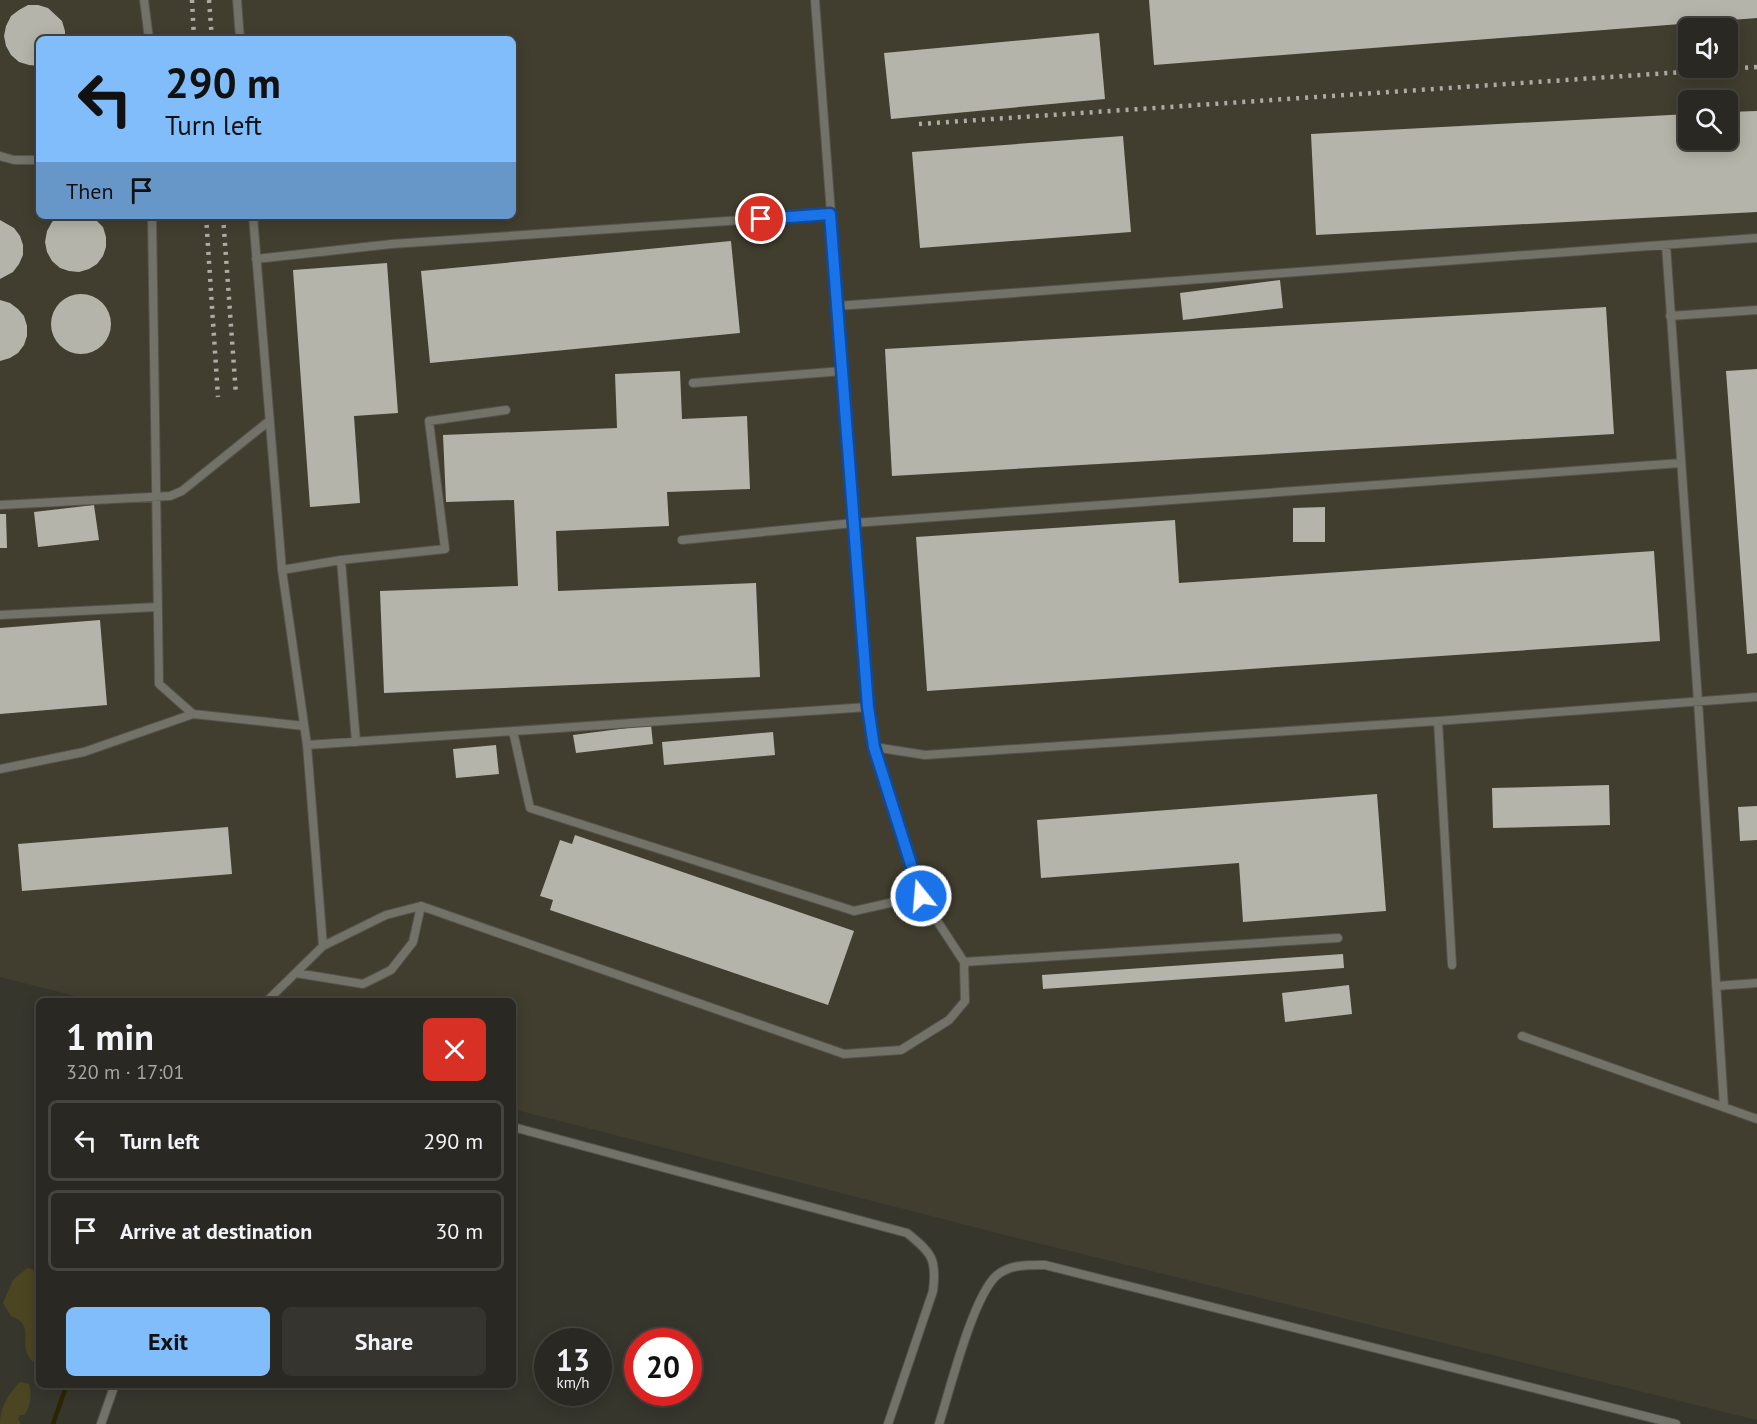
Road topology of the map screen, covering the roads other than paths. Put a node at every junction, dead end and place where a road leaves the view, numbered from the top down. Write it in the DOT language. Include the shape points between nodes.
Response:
graph roads {
  1 [pos="144,0"];
  2 [pos="237,0"];
  3 [pos="815,0"];
  4 [pos="149,36"];
  5 [pos="240,36"];
  6 [pos="0,156"];
  7 [pos="36,160"];
  8 [pos="830,214"];
  9 [pos="152,219"];
  10 [pos="253,219"];
  11 [pos="1757,238"];
  12 [pos="1666,245"];
  13 [pos="256,259"];
  14 [pos="837,306"];
  15 [pos="1757,310"];
  16 [pos="1670,316"];
  17 [pos="842,371"];
  18 [pos="693,383"];
  19 [pos="506,410"];
  20 [pos="269,421"];
  21 [pos="1681,464"];
  22 [pos="156,497"];
  23 [pos="0,506"];
  24 [pos="854,523"];
  25 [pos="682,540"];
  26 [pos="341,560"];
  27 [pos="282,570"];
  28 [pos="157,607"];
  29 [pos="0,615"];
  30 [pos="1757,697"];
  31 [pos="1698,701"];
  32 [pos="868,707"];
  33 [pos="193,714"];
  34 [pos="1438,721"];
  35 [pos="304,726"];
  36 [pos="513,731"];
  37 [pos="356,742"];
  38 [pos="307,745"];
  39 [pos="874,747"];
  40 [pos="0,769"];
  41 [pos="921,896"];
  42 [pos="421,906"];
  43 [pos="1338,938"];
  44 [pos="323,946"];
  45 [pos="964,962"];
  46 [pos="1452,965"];
  47 [pos="296,973"];
  48 [pos="1757,983"];
  49 [pos="1716,986"];
  50 [pos="270,998"];
  51 [pos="1522,1036"];
  52 [pos="1724,1107"];
  53 [pos="1757,1119"];
  54 [pos="516,1127"];
  55 [pos="114,1388"];
  56 [pos="101,1424"];
  57 [pos="888,1424"];
  58 [pos="939,1424"];
  59 [pos="1676,1424"];
  1 -- 4 [label="lane"];
  2 -- 5 [label="lane"];
  3 -- 8 [label="lane"];
  6 -- 7 [label="lane"];
  8 -- 13 [label="lane" via="392,244"];
  8 -- 14 [label="lane"];
  9 -- 22 [label="lane"];
  10 -- 13 [label="lane"];
  11 -- 12 [label="lane"];
  12 -- 14 [label="lane"];
  12 -- 16 [label="lane"];
  13 -- 20 [label="lane"];
  14 -- 17 [label="lane"];
  15 -- 16 [label="lane"];
  16 -- 21 [label="lane"];
  17 -- 18 [label="lane"];
  17 -- 24 [label="lane"];
  19 -- 26 [label="lane" via="429,421 445,549"];
  20 -- 22 [label="lane" via="182,491"];
  20 -- 27 [label="lane"];
  21 -- 24 [label="lane"];
  21 -- 31 [label="lane"];
  22 -- 23 [label="lane"];
  22 -- 28 [label="lane"];
  24 -- 25 [label="lane"];
  24 -- 32 [label="lane"];
  26 -- 27 [label="lane"];
  26 -- 37 [label="lane"];
  27 -- 35 [label="lane"];
  28 -- 29 [label="lane"];
  28 -- 33 [label="lane" via="159,684"];
  30 -- 31 [label="lane"];
  31 -- 34 [label="lane"];
  31 -- 49 [label="lane"];
  32 -- 36 [label="lane"];
  32 -- 39 [label="lane"];
  33 -- 35 [label="lane"];
  33 -- 40 [label="lane" via="84,752"];
  34 -- 39 [label="lane" via="925,756"];
  34 -- 46 [label="lane"];
  35 -- 38 [label="lane"];
  36 -- 37 [label="lane"];
  36 -- 41 [label="lane" via="530,808 854,911"];
  37 -- 38 [label="lane"];
  38 -- 44 [label="lane"];
  39 -- 41 [label="lane"];
  41 -- 45 [label="lane"];
  42 -- 44 [label="lane" via="386,915"];
  42 -- 45 [label="lane" via="844,1054 901,1050 949,1020 965,1001"];
  42 -- 47 [label="lane" via="413,942 392,970 363,984"];
  43 -- 45 [label="lane"];
  44 -- 47 [label="lane"];
  47 -- 50 [label="lane"];
  48 -- 49 [label="lane"];
  49 -- 52 [label="lane"];
  51 -- 52 [label="lane"];
  52 -- 53 [label="lane"];
  54 -- 57 [label="lane" via="891,1228 916,1240 932,1257 936,1271 933,1291"];
  55 -- 56 [label="lane"];
  58 -- 59 [label="lane" via="987,1288 997,1275 1018,1265 1045,1265"];
}
